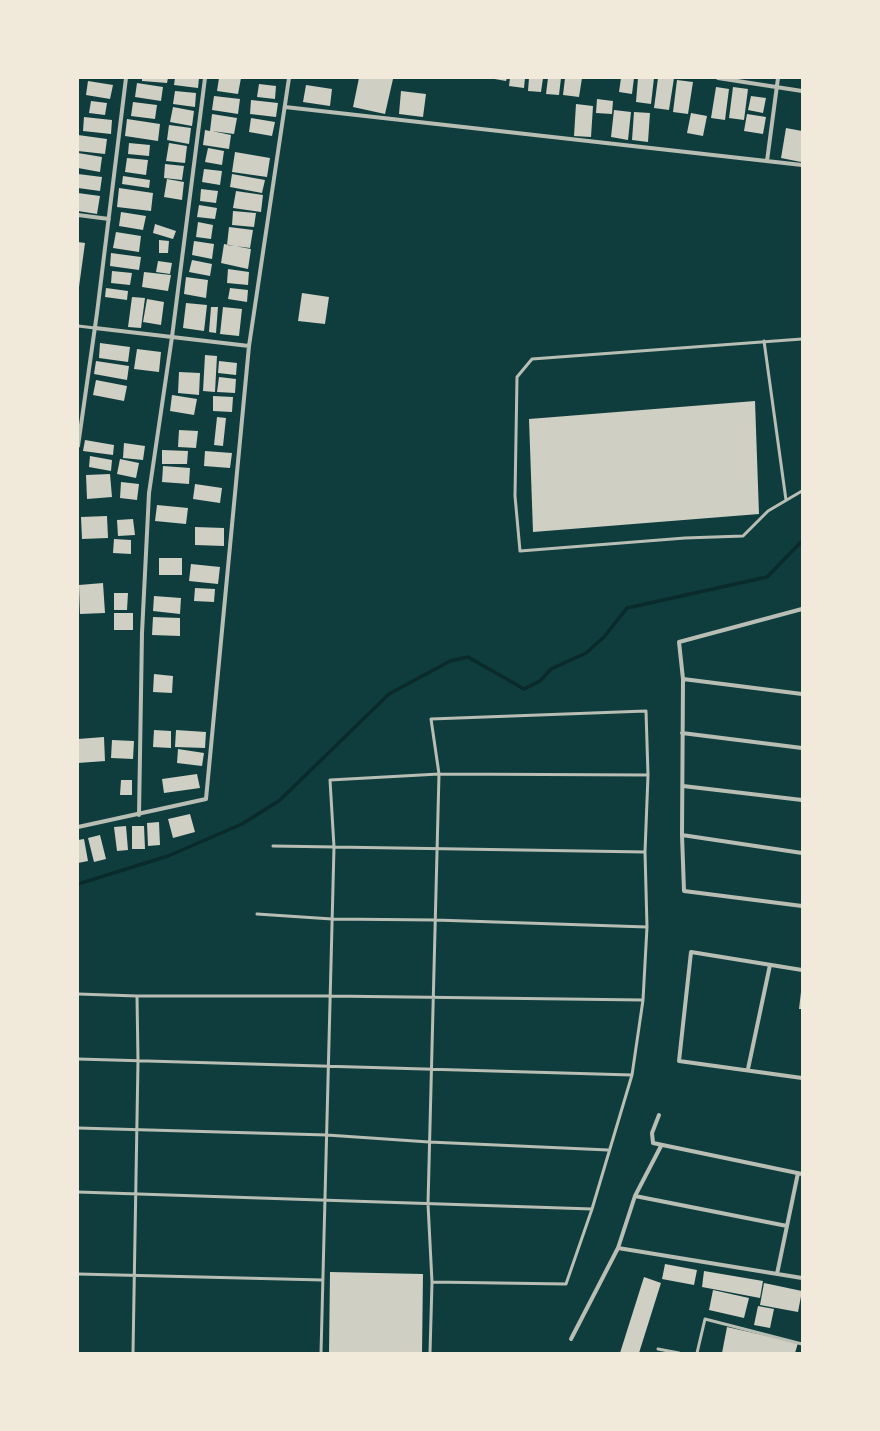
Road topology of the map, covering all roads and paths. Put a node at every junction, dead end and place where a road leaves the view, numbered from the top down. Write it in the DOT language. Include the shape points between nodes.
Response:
graph roads {
  1 [pos="126,78"];
  2 [pos="205,78"];
  3 [pos="289,78"];
  4 [pos="718,78"];
  5 [pos="778,78"];
  6 [pos="777,87"];
  7 [pos="802,91"];
  8 [pos="285,107"];
  9 [pos="767,162"];
  10 [pos="802,165"];
  11 [pos="78,215"];
  12 [pos="108,219"];
  13 [pos="78,326"];
  14 [pos="95,328"];
  15 [pos="172,337"];
  16 [pos="802,339"];
  17 [pos="764,341"];
  18 [pos="249,346"];
  19 [pos="79,438"];
  20 [pos="78,446"];
  21 [pos="802,491"];
  22 [pos="786,500"];
  23 [pos="802,609"];
  24 [pos="683,679"];
  25 [pos="802,694"];
  26 [pos="682,733"];
  27 [pos="802,748"];
  28 [pos="439,774"];
  29 [pos="648,774"];
  30 [pos="683,786"];
  31 [pos="802,800"];
  32 [pos="139,815"];
  33 [pos="78,827"];
  34 [pos="682,835"];
  35 [pos="274,846"];
  36 [pos="334,847"];
  37 [pos="437,850"];
  38 [pos="645,852"];
  39 [pos="802,853"];
  40 [pos="802,906"];
  41 [pos="257,914"];
  42 [pos="332,919"];
  43 [pos="435,920"];
  44 [pos="647,927"];
  45 [pos="770,965"];
  46 [pos="802,970"];
  47 [pos="78,994"];
  48 [pos="137,996"];
  49 [pos="330,996"];
  50 [pos="433,996"];
  51 [pos="643,1000"];
  52 [pos="78,1059"];
  53 [pos="138,1061"];
  54 [pos="328,1067"];
  55 [pos="748,1069"];
  56 [pos="431,1070"];
  57 [pos="632,1075"];
  58 [pos="802,1078"];
  59 [pos="658,1115"];
  60 [pos="78,1128"];
  61 [pos="137,1130"];
  62 [pos="327,1135"];
  63 [pos="429,1142"];
  64 [pos="661,1146"];
  65 [pos="608,1150"];
  66 [pos="800,1174"];
  67 [pos="78,1192"];
  68 [pos="136,1194"];
  69 [pos="635,1196"];
  70 [pos="325,1200"];
  71 [pos="428,1204"];
  72 [pos="592,1209"];
  73 [pos="787,1226"];
  74 [pos="618,1248"];
  75 [pos="78,1274"];
  76 [pos="777,1274"];
  77 [pos="134,1276"];
  78 [pos="802,1278"];
  79 [pos="323,1280"];
  80 [pos="432,1282"];
  81 [pos="571,1339"];
  82 [pos="802,1344"];
  83 [pos="658,1349"];
  84 [pos="133,1353"];
  85 [pos="321,1353"];
  86 [pos="430,1353"];
  87 [pos="679,1353"];
  88 [pos="697,1353"];
  1 -- 12 [label="street"];
  2 -- 15 [label="street"];
  3 -- 8 [label="street"];
  4 -- 6 [label="street"];
  5 -- 6 [label="street"];
  6 -- 7 [label="street"];
  6 -- 9 [label="street"];
  8 -- 9 [label="street"];
  8 -- 18 [label="street"];
  9 -- 10 [label="street"];
  11 -- 12 [label="street"];
  12 -- 14 [label="street"];
  13 -- 14 [label="lane"];
  14 -- 15 [label="street"];
  14 -- 19 [label="street"];
  15 -- 18 [label="street"];
  15 -- 32 [label="street" via="149,493 142,633"];
  16 -- 17 [label="lane"];
  17 -- 22 [label="lane"];
  17 -- 22 [label="lane" via="532,359 517,377 515,496 520,552 685,538 743,536 768,511"];
  18 -- 32 [label="street" via="206,799"];
  19 -- 20 [label="street"];
  21 -- 22 [label="lane"];
  23 -- 24 [label="street" via="679,642"];
  24 -- 25 [label="street"];
  24 -- 26 [label="street"];
  26 -- 27 [label="street"];
  26 -- 30 [label="street"];
  28 -- 29 [label="lane"];
  28 -- 29 [label="lane" via="431,719 646,711"];
  28 -- 36 [label="lane" via="330,780"];
  28 -- 37 [label="lane"];
  29 -- 38 [label="lane"];
  30 -- 31 [label="street"];
  30 -- 34 [label="street"];
  32 -- 33 [label="street"];
  34 -- 39 [label="street"];
  34 -- 40 [label="street" via="684,891"];
  35 -- 36 [label="lane"];
  36 -- 37 [label="lane"];
  36 -- 42 [label="lane"];
  37 -- 38 [label="lane"];
  37 -- 43 [label="lane"];
  38 -- 44 [label="lane"];
  41 -- 42 [label="lane"];
  42 -- 43 [label="lane"];
  42 -- 49 [label="lane"];
  43 -- 44 [label="lane"];
  43 -- 50 [label="lane"];
  44 -- 51 [label="lane"];
  45 -- 46 [label="street"];
  45 -- 55 [label="street"];
  45 -- 55 [label="street" via="691,952 679,1061"];
  47 -- 48 [label="lane"];
  48 -- 49 [label="lane"];
  48 -- 53 [label="lane"];
  49 -- 50 [label="lane"];
  49 -- 54 [label="lane"];
  50 -- 51 [label="lane"];
  50 -- 56 [label="lane"];
  51 -- 57 [label="lane"];
  52 -- 53 [label="lane"];
  53 -- 54 [label="lane"];
  53 -- 61 [label="lane"];
  54 -- 56 [label="lane"];
  54 -- 62 [label="lane"];
  55 -- 58 [label="street"];
  56 -- 57 [label="lane"];
  56 -- 63 [label="lane"];
  57 -- 65 [label="lane"];
  59 -- 64 [label="street" via="652,1133 652,1143"];
  60 -- 61 [label="lane"];
  61 -- 62 [label="lane"];
  61 -- 68 [label="lane"];
  62 -- 63 [label="lane"];
  62 -- 70 [label="lane"];
  63 -- 65 [label="lane"];
  63 -- 71 [label="lane"];
  64 -- 66 [label="street"];
  64 -- 69 [label="street"];
  65 -- 72 [label="lane"];
  66 -- 73 [label="street"];
  67 -- 68 [label="lane"];
  68 -- 70 [label="lane"];
  68 -- 77 [label="lane"];
  69 -- 73 [label="street"];
  69 -- 74 [label="street"];
  70 -- 71 [label="lane"];
  70 -- 79 [label="lane"];
  71 -- 72 [label="lane"];
  71 -- 80 [label="lane"];
  72 -- 80 [label="lane" via="566,1284"];
  73 -- 76 [label="street"];
  74 -- 76 [label="street"];
  74 -- 81 [label="street"];
  75 -- 77 [label="lane"];
  76 -- 78 [label="street"];
  77 -- 79 [label="lane"];
  77 -- 84 [label="lane"];
  79 -- 85 [label="lane"];
  80 -- 86 [label="lane"];
  82 -- 88 [label="lane" via="705,1319"];
  83 -- 87 [label="lane"];
}
